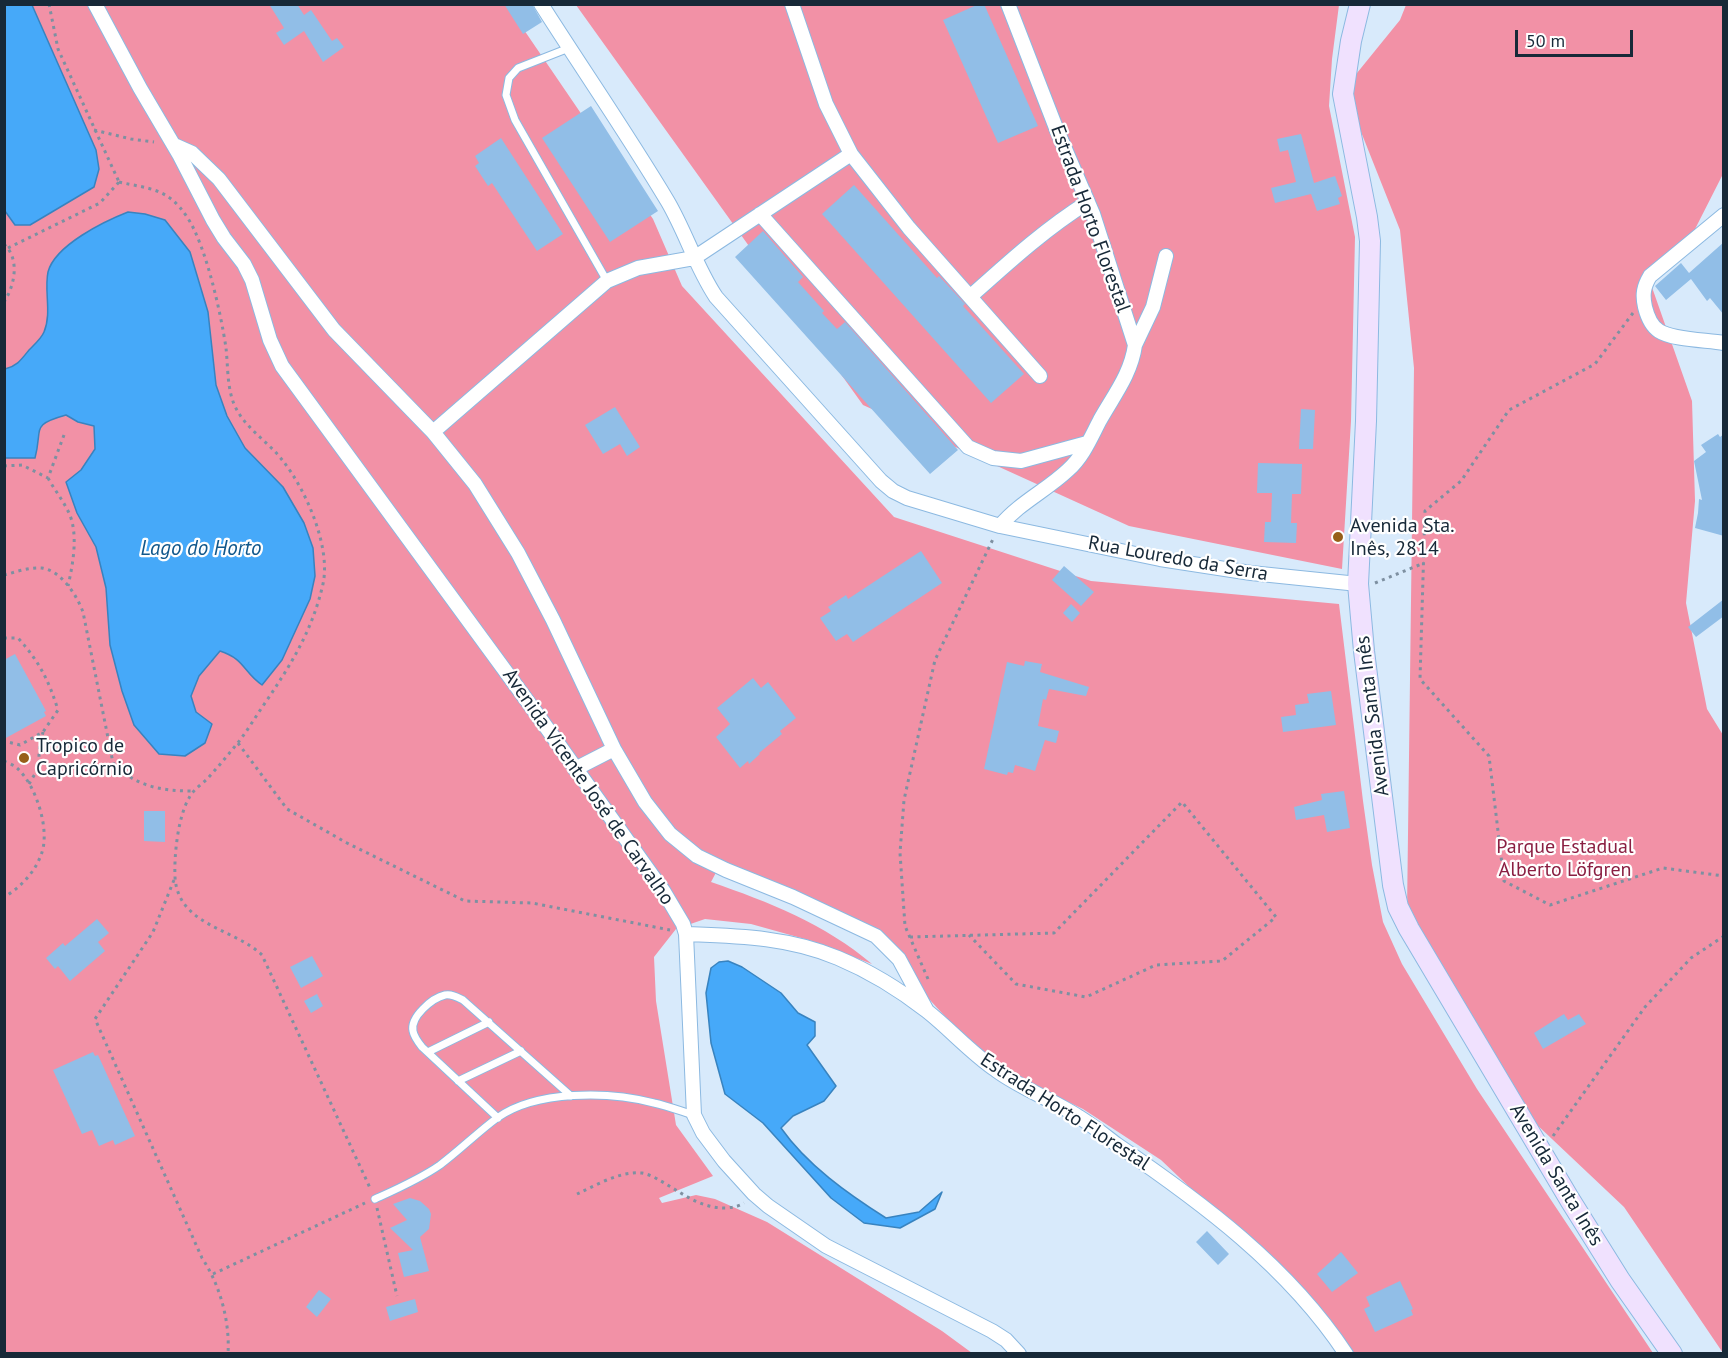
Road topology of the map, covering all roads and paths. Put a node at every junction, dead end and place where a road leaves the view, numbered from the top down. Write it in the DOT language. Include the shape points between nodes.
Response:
graph roads {
  1 [pos="49,4"];
  2 [pos="95,4"];
  3 [pos="541,4"];
  4 [pos="792,4"];
  5 [pos="1008,4"];
  6 [pos="1360,4"];
  7 [pos="569,48"];
  8 [pos="94,130"];
  9 [pos="172,144"];
  10 [pos="851,154"];
  11 [pos="119,182"];
  12 [pos="1088,202"];
  13 [pos="760,214"];
  14 [pos="1724,215"];
  15 [pos="4,244"];
  16 [pos="8,248"];
  17 [pos="1166,256"];
  18 [pos="694,258"];
  19 [pos="607,281"];
  20 [pos="971,296"];
  21 [pos="1643,299"];
  22 [pos="4,302"];
  23 [pos="1724,343"];
  24 [pos="1135,345"];
  25 [pos="1041,376"];
  26 [pos="433,432"];
  27 [pos="64,435"];
  28 [pos="1087,443"];
  29 [pos="4,466"];
  30 [pos="48,478"];
  31 [pos="1000,525"];
  32 [pos="1424,563"];
  33 [pos="4,575"];
  34 [pos="68,586"];
  35 [pos="1358,587"];
  36 [pos="4,638"];
  37 [pos="43,732"];
  38 [pos="4,741"];
  39 [pos="238,743"];
  40 [pos="614,749"];
  41 [pos="4,761"];
  42 [pos="575,769"];
  43 [pos="29,784"];
  44 [pos="194,790"];
  45 [pos="1724,876"];
  46 [pos="175,878"];
  47 [pos="4,897"];
  48 [pos="686,934"];
  49 [pos="969,935"];
  50 [pos="1724,936"];
  51 [pos="910,937"];
  52 [pos="931,987"];
  53 [pos="931,1015"];
  54 [pos="489,1022"];
  55 [pos="521,1051"];
  56 [pos="428,1052"];
  57 [pos="458,1081"];
  58 [pos="571,1096"];
  59 [pos="694,1115"];
  60 [pos="498,1118"];
  61 [pos="1541,1153"];
  62 [pos="577,1194"];
  63 [pos="754,1194"];
  64 [pos="375,1199"];
  65 [pos="213,1274"];
  66 [pos="397,1296"];
  67 [pos="228,1353"];
  68 [pos="1019,1353"];
  69 [pos="1346,1353"];
  70 [pos="1672,1353"];
  1 -- 8 [label="path" via="58,49"];
  2 -- 9 [label="street, Avenida Vicente José de Carvalho"];
  3 -- 7 [label="street, Rua Louredo da Serra"];
  4 -- 10 [label="street" via="826,104"];
  5 -- 12 [label="street, Estrada Horto Florestal"];
  6 -- 35 [label="main road, Avenida Santa Inês" via="1343,86 1370,241"];
  7 -- 18 [label="street, Rua Louredo da Serra" via="666,200"];
  7 -- 19 [label="lane" via="518,68 509,78 506,95 515,120"];
  8 -- 9 [label="path"];
  8 -- 11 [label="path"];
  9 -- 26 [label="street" via="192,153 219,179 334,330"];
  9 -- 42 [label="street, Avenida Vicente José de Carvalho" via="213,220 252,280 282,366"];
  10 -- 13 [label="street"];
  10 -- 20 [label="street" via="909,228"];
  11 -- 16 [label="path" via="100,203"];
  11 -- 39 [label="path" via="164,192 189,220 219,310 234,404 293,476 315,520 325,557 323,583 305,639"];
  12 -- 20 [label="street" via="1035,239"];
  12 -- 24 [label="street, Estrada Horto Florestal"];
  13 -- 18 [label="street"];
  13 -- 28 [label="street" via="968,447 993,458 1021,461"];
  14 -- 21 [label="street" via="1658,267 1644,287"];
  15 -- 16 [label="path"];
  16 -- 22 [label="path" via="14,258 14,273"];
  17 -- 24 [label="street" via="1153,307"];
  18 -- 19 [label="street" via="638,268"];
  18 -- 31 [label="street, Rua Louredo da Serra" via="716,297 881,482 907,498"];
  19 -- 26 [label="street"];
  20 -- 25 [label="street"];
  21 -- 23 [label="street" via="1647,314 1659,331"];
  21 -- 32 [label="path" via="1595,364 1509,410 1461,481 1425,511"];
  24 -- 28 [label="street" via="1122,384"];
  26 -- 40 [label="street" via="475,484 518,553"];
  27 -- 30 [label="path"];
  28 -- 31 [label="street" via="1071,468"];
  29 -- 30 [label="path" via="22,465"];
  30 -- 34 [label="path" via="69,513 74,536"];
  31 -- 35 [label="street, Rua Louredo da Serra" via="1160,559"];
  31 -- 51 [label="path" via="935,660 904,800 900,853 905,926"];
  32 -- 35 [label="path"];
  32 -- 45 [label="path" via="1420,679 1490,756 1504,881 1550,905 1663,868"];
  33 -- 34 [label="path" via="44,568"];
  34 -- 44 [label="path" via="83,612 113,763 125,776 143,784"];
  35 -- 61 [label="main road, Avenida Santa Inês" via="1398,906"];
  36 -- 37 [label="path" via="18,638 48,680 58,710"];
  37 -- 38 [label="path" via="21,745"];
  37 -- 43 [label="path" via="39,767"];
  39 -- 44 [label="path"];
  39 -- 48 [label="path" via="287,809 465,901 532,903"];
  40 -- 42 [label="street"];
  40 -- 53 [label="street" via="645,802 670,834 697,856 876,936 899,959"];
  41 -- 43 [label="path" via="17,768"];
  42 -- 48 [label="street, Avenida Vicente José de Carvalho" via="675,908"];
  43 -- 47 [label="path" via="44,821 42,854 29,876"];
  44 -- 46 [label="path" via="182,814"];
  46 -- 64 [label="path" via="180,898 193,914 262,955"];
  46 -- 65 [label="path" via="153,932 95,1019 202,1258"];
  48 -- 53 [label="street" via="752,936 789,942 837,957 876,977"];
  48 -- 59 [label="street, Avenida Vicente José de Carvalho"];
  49 -- 49 [label="path" via="1054,933 1182,802 1276,917 1222,961 1156,965 1086,997 1016,984"];
  49 -- 51 [label="path"];
  50 -- 61 [label="path" via="1691,958 1645,1006"];
  51 -- 52 [label="path"];
  53 -- 69 [label="street, Estrada Horto Florestal" via="998,1072 1077,1116 1217,1217 1294,1288"];
  54 -- 55 [label="lane"];
  54 -- 56 [label="lane"];
  54 -- 56 [label="lane" via="454,995 435,999 414,1019 412,1029"];
  55 -- 57 [label="lane"];
  55 -- 58 [label="lane"];
  56 -- 57 [label="lane"];
  57 -- 60 [label="lane"];
  58 -- 59 [label="lane" via="652,1102"];
  58 -- 60 [label="lane" via="523,1105"];
  59 -- 63 [label="street, Avenida Vicente José de Carvalho" via="711,1144"];
  60 -- 64 [label="lane" via="438,1166"];
  61 -- 70 [label="main road, Avenida Santa Inês" via="1620,1281"];
  62 -- 63 [label="path" via="622,1174 640,1173 712,1207 739,1206"];
  63 -- 68 [label="street, Avenida Vicente José de Carvalho" via="826,1246 992,1330"];
  64 -- 65 [label="path"];
  64 -- 66 [label="path"];
  65 -- 67 [label="path" via="230,1333"];
}
